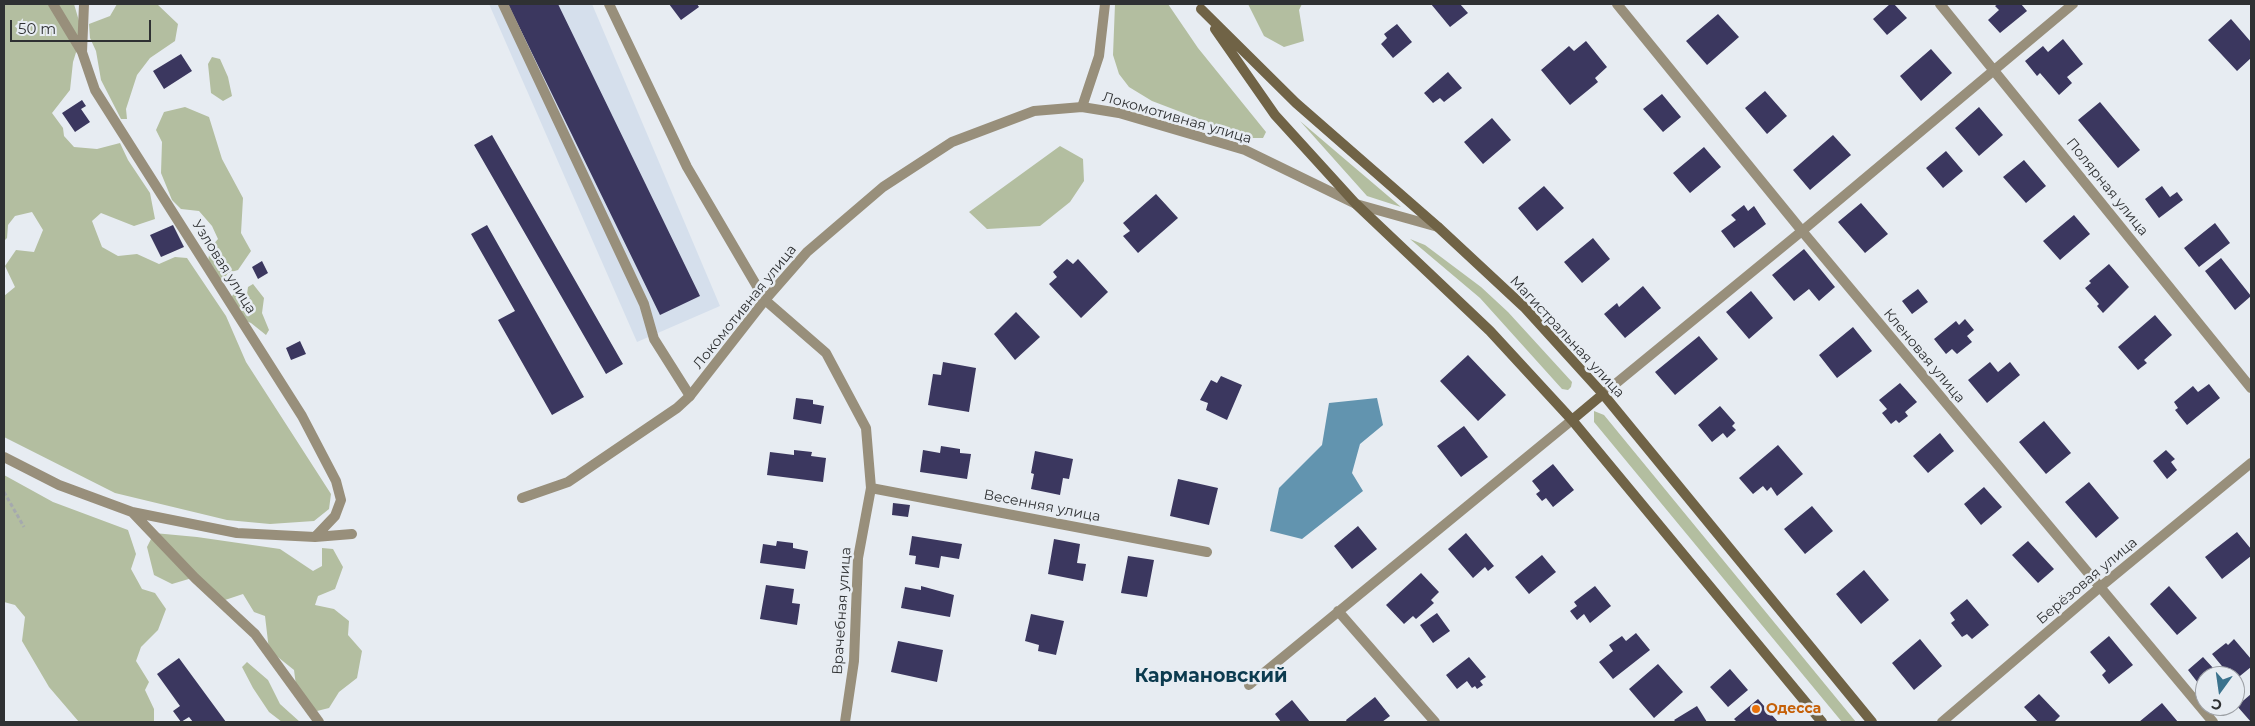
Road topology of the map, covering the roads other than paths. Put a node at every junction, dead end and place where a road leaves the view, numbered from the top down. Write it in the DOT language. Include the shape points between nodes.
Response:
graph roads {
  1 [pos="53,4"];
  2 [pos="84,4"];
  3 [pos="503,4"];
  4 [pos="608,4"];
  5 [pos="1105,4"];
  6 [pos="1618,4"];
  7 [pos="1940,4"];
  8 [pos="2073,4"];
  9 [pos="1199,7"];
  10 [pos="82,52"];
  11 [pos="1994,69"];
  12 [pos="1082,107"];
  13 [pos="1356,204"];
  14 [pos="1438,227"];
  15 [pos="1802,231"];
  16 [pos="765,300"];
  17 [pos="2251,388"];
  18 [pos="1602,394"];
  19 [pos="690,396"];
  20 [pos="1572,420"];
  21 [pos="4,457"];
  22 [pos="2251,463"];
  23 [pos="871,488"];
  24 [pos="522,498"];
  25 [pos="132,512"];
  26 [pos="352,534"];
  27 [pos="315,538"];
  28 [pos="1207,552"];
  29 [pos="2099,588"];
  30 [pos="1338,611"];
  31 [pos="1248,685"];
  32 [pos="845,721"];
  33 [pos="319,722"];
  34 [pos="1435,722"];
  35 [pos="1822,722"];
  36 [pos="1872,722"];
  37 [pos="1942,722"];
  38 [pos="2213,722"];
  1 -- 10 [label="street"];
  2 -- 10 [label="street, Узловая улица"];
  3 -- 19 [label="street" via="644,304 654,339"];
  4 -- 16 [label="street, Врачебная улица" via="687,167"];
  5 -- 12 [label="street" via="1099,56"];
  6 -- 15 [label="street, Кленовая улица"];
  7 -- 11 [label="street, Полярная улица"];
  8 -- 11 [label="street"];
  9 -- 13 [label="main road, Магистральная улица" via="1275,115"];
  9 -- 14 [label="main road, Магистральная улица" via="1296,103"];
  10 -- 27 [label="street, Узловая улица" via="95,90 302,416 336,481 341,500 334,516"];
  11 -- 15 [label="street"];
  11 -- 17 [label="street, Полярная улица"];
  12 -- 13 [label="street, Локомотивная улица" via="1119,113 1244,150"];
  12 -- 16 [label="street, Локомотивная улица" via="1034,111 952,142 876,193 807,252"];
  13 -- 14 [label="street, Локомотивная улица"];
  13 -- 20 [label="main road, Магистральная улица" via="1490,330"];
  14 -- 18 [label="main road, Магистральная улица" via="1524,307"];
  15 -- 18 [label="street"];
  15 -- 29 [label="street, Кленовая улица"];
  16 -- 19 [label="street, Локомотивная улица"];
  16 -- 23 [label="street, Врачебная улица" via="826,353 866,428"];
  18 -- 20 [label="main road"];
  18 -- 36 [label="main road, Магистральная улица"];
  19 -- 24 [label="street, Локомотивная улица" via="568,482"];
  20 -- 30 [label="street"];
  20 -- 35 [label="main road, Магистральная улица"];
  21 -- 25 [label="street" via="59,485"];
  22 -- 29 [label="street, Берёзовая улица"];
  23 -- 28 [label="street, Весенняя улица"];
  23 -- 32 [label="street, Врачебная улица" via="858,558 854,661"];
  25 -- 27 [label="street" via="237,533"];
  25 -- 33 [label="street" via="254,634"];
  26 -- 27 [label="street"];
  29 -- 37 [label="street, Берёзовая улица"];
  29 -- 38 [label="street, Кленовая улица"];
  30 -- 31 [label="street"];
  30 -- 34 [label="street"];
}
